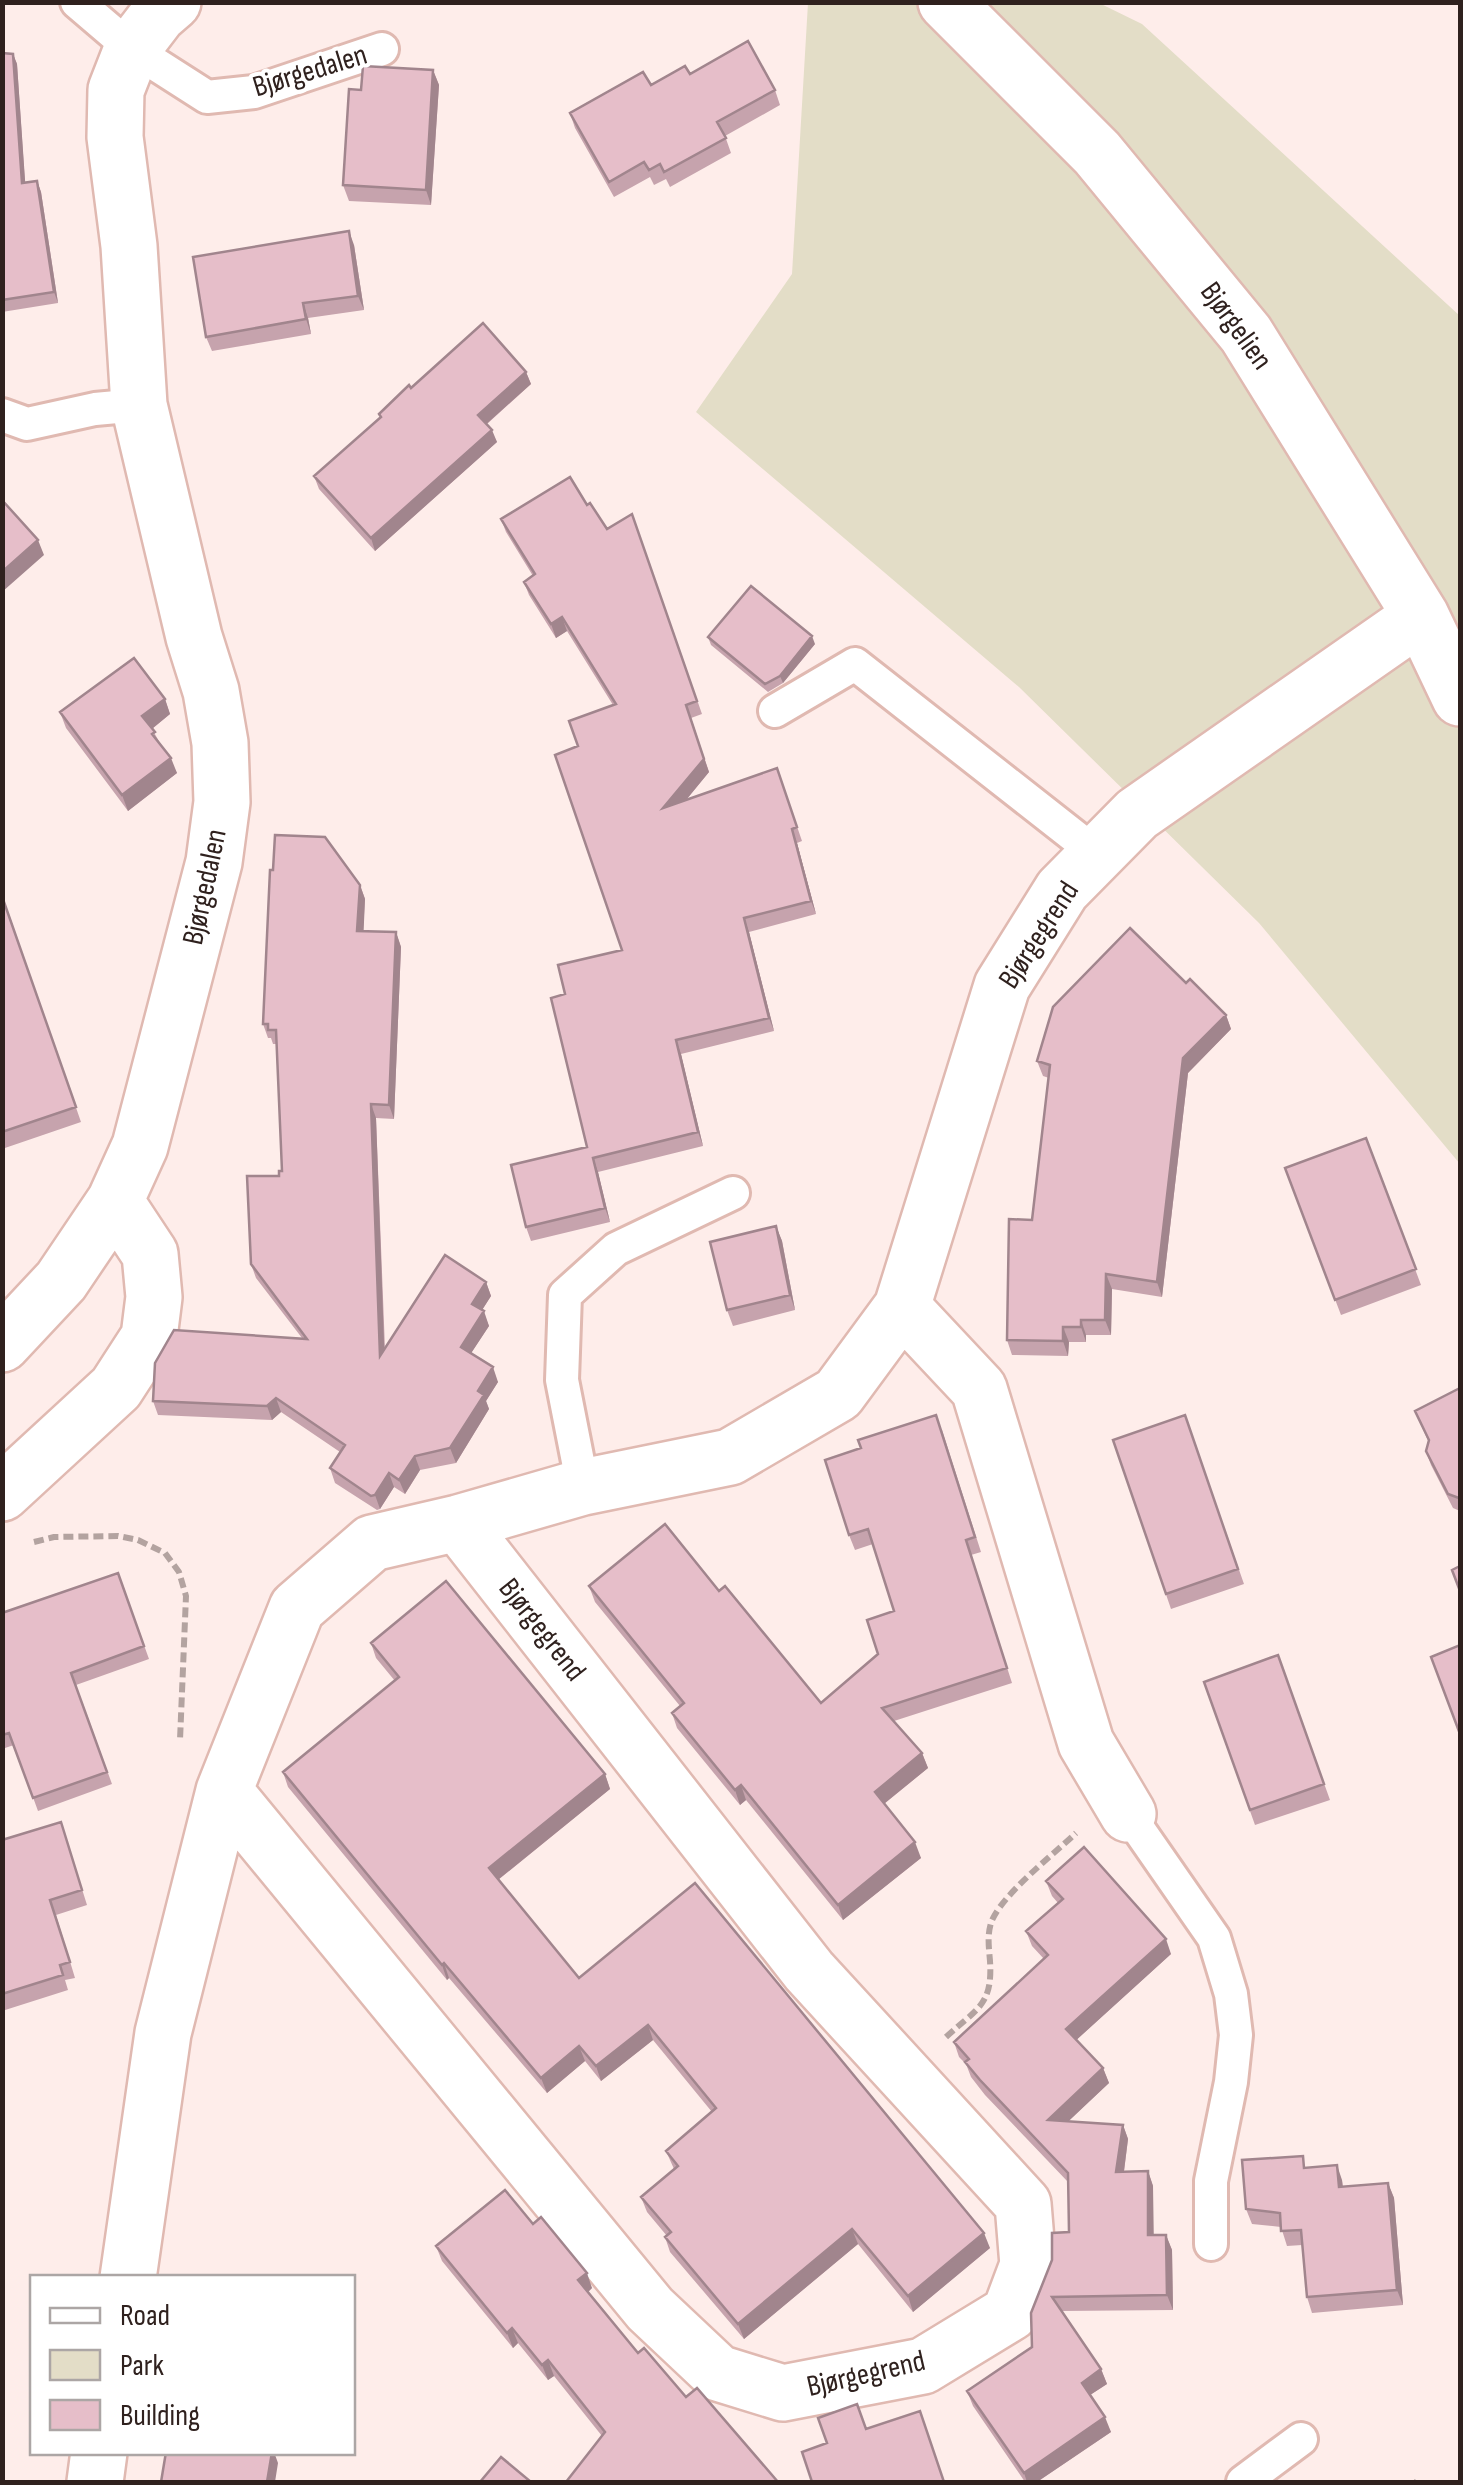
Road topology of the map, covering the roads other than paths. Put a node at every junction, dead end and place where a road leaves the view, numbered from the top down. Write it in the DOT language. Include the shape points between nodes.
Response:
graph roads {
  1 [pos="77,2"];
  2 [pos="173,2"];
  3 [pos="946,2"];
  4 [pos="132,49"];
  5 [pos="382,49"];
  6 [pos="139,405"];
  7 [pos="2,414"];
  8 [pos="1421,616"];
  9 [pos="1460,698"];
  10 [pos="776,710"];
  11 [pos="1097,854"];
  12 [pos="732,1193"];
  13 [pos="115,1201"];
  14 [pos="902,1308"];
  15 [pos="6,1333"];
  16 [pos="584,1487"];
  17 [pos="2,1494"];
  18 [pos="458,1522"];
  19 [pos="224,1791"];
  20 [pos="1122,1804"];
  21 [pos="1211,2244"];
  22 [pos="128,2275"];
  23 [pos="1301,2439"];
  24 [pos="100,2455"];
  25 [pos="95,2482"];
  26 [pos="1243,2482"];
  1 -- 4 [label="lane, Bjørgedalen"];
  2 -- 4 [label="street, Bjørgedalen"];
  3 -- 8 [label="street, Bjørgelien" via="1097,153 1246,334"];
  4 -- 5 [label="lane, Bjørgedalen" via="207,96 254,92"];
  4 -- 6 [label="street, Bjørgedalen" via="116,90 115,136"];
  6 -- 7 [label="lane" via="27,424"];
  6 -- 13 [label="street, Bjørgedalen" via="211,690 222,802 214,862 159,1078 140,1146"];
  8 -- 9 [label="street, Bjørgelien"];
  8 -- 11 [label="street, Bjørgegrend" via="1137,814"];
  10 -- 11 [label="lane, Bjørgegrend" via="855,664"];
  11 -- 14 [label="street, Bjørgegrend" via="1062,890 1002,986"];
  12 -- 16 [label="lane" via="616,1249 565,1295 562,1380"];
  13 -- 15 [label="street, Bjørgedalen" via="60,1281"];
  13 -- 17 [label="street" via="150,1254 149,1337 116,1388"];
  14 -- 16 [label="street, Bjørgegrend" via="838,1394 730,1457"];
  14 -- 20 [label="street" via="979,1389 1086,1744"];
  16 -- 18 [label="street, Bjørgegrend"];
  18 -- 19 [label="street, Bjørgegrend" via="372,1542 297,1608"];
  18 -- 19 [label="street, Bjørgegrend" via="810,1971 1023,2204 1028,2265 1010,2313 923,2366 783,2393 718,2373 650,2309"];
  19 -- 22 [label="street, Bjørgegrend" via="163,2033"];
  20 -- 21 [label="lane" via="1214,1938 1231,1994 1236,2035 1210,2181"];
  23 -- 26 [label="lane"];
  24 -- 25 [label="street"];
}
